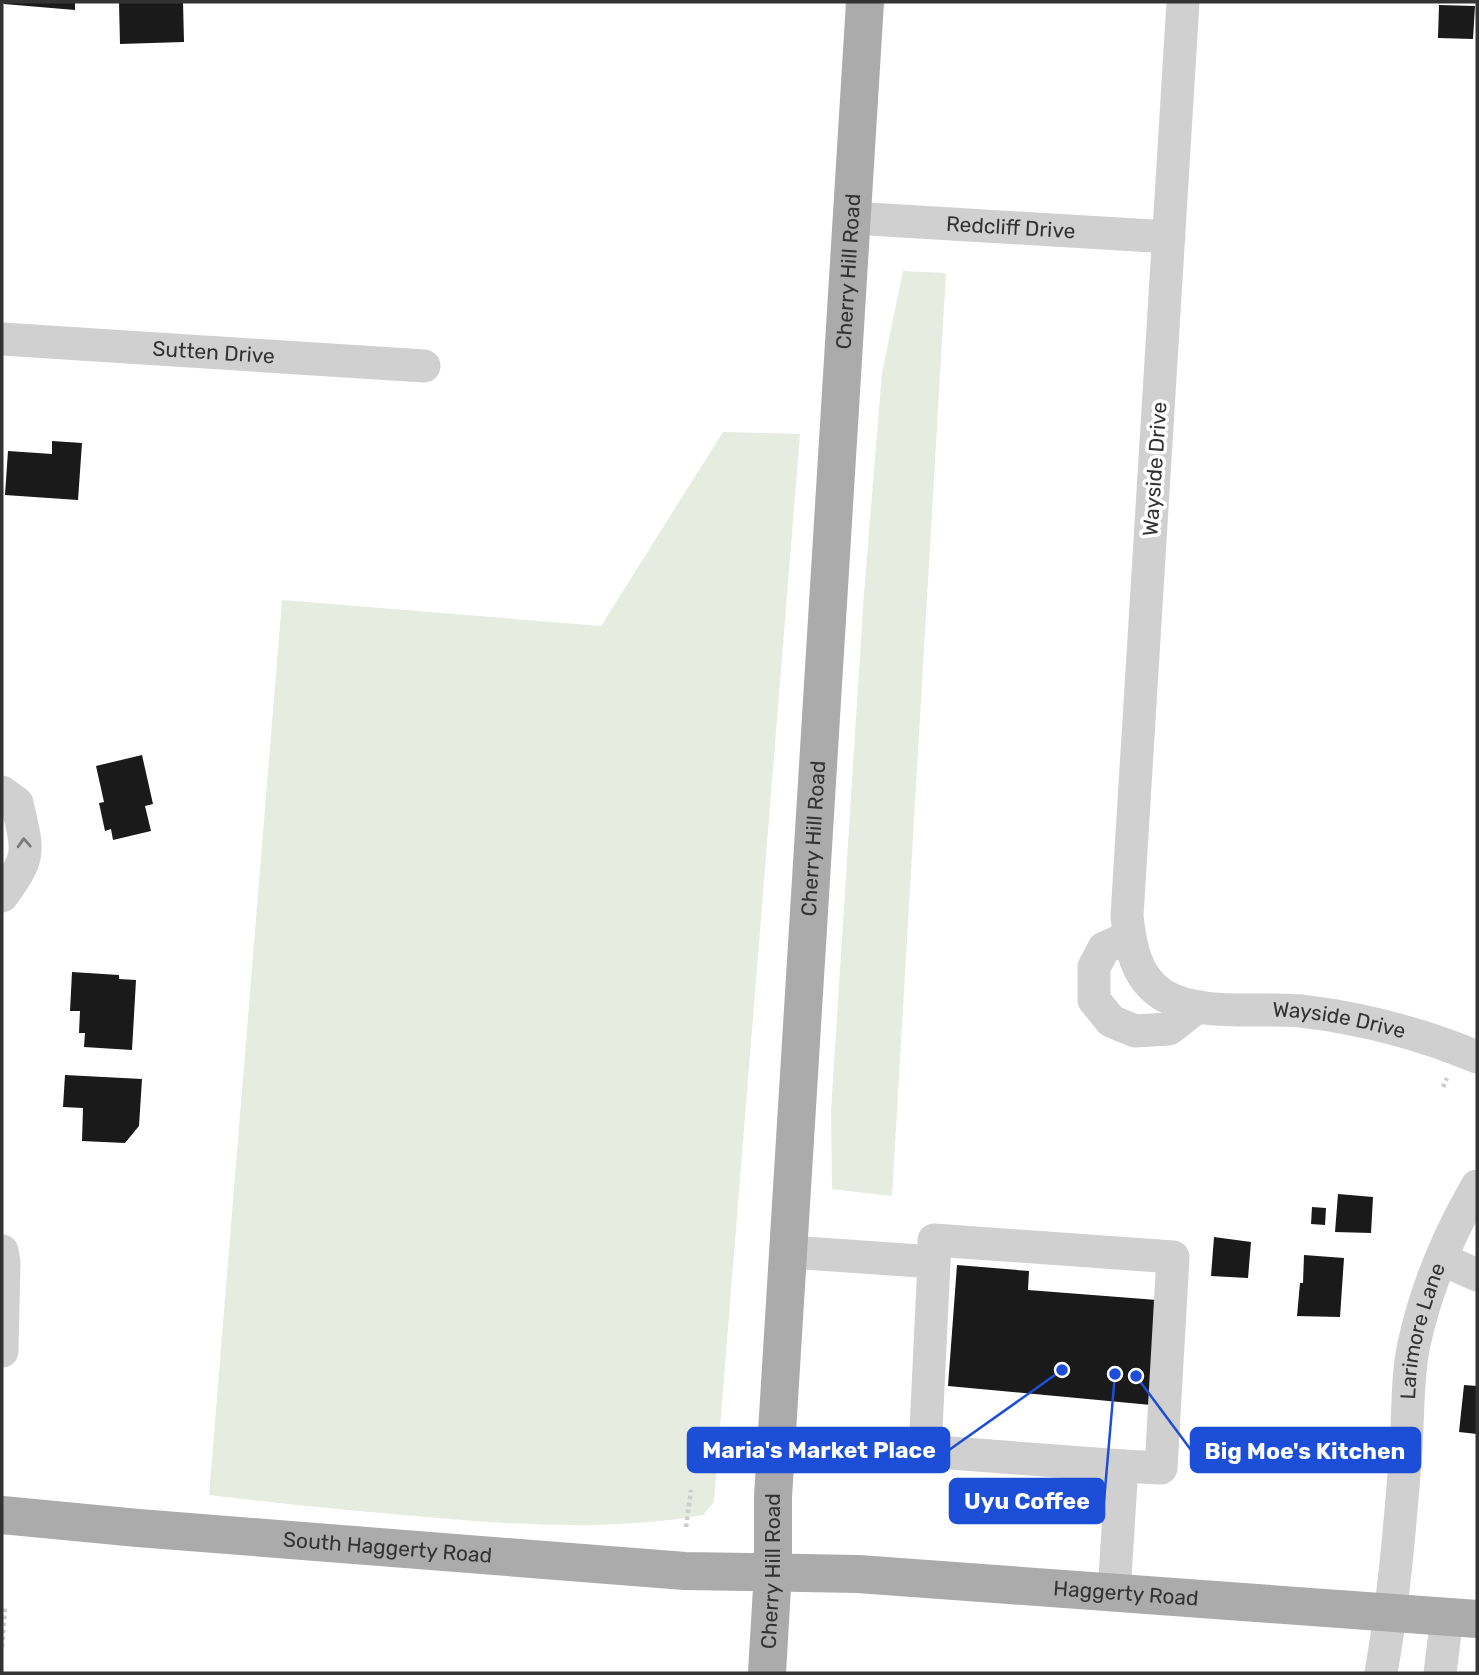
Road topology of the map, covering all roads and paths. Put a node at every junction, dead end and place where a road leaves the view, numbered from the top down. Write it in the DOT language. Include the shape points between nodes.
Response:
graph roads {
  1 [pos="865,2"];
  2 [pos="1183,2"];
  3 [pos="852,218"];
  4 [pos="1169,237"];
  5 [pos="2,339"];
  6 [pos="424,366"];
  7 [pos="2,792"];
  8 [pos="2,897"];
  9 [pos="1129,937"];
  10 [pos="1197,1007"];
  11 [pos="1477,1057"];
  12 [pos="1477,1186"];
  13 [pos="2,1251"];
  14 [pos="790,1252"];
  15 [pos="1441,1259"];
  16 [pos="934,1262"];
  17 [pos="1477,1276"];
  18 [pos="2,1351"];
  19 [pos="1122,1466"];
  20 [pos="691,1490"];
  21 [pos="2,1515"];
  22 [pos="687,1527"];
  23 [pos="773,1571"];
  24 [pos="1114,1593"];
  25 [pos="5,1607"];
  26 [pos="1392,1612"];
  27 [pos="1462,1618"];
  28 [pos="2,1647"];
  29 [pos="767,1673"];
  30 [pos="1381,1673"];
  31 [pos="1440,1673"];
  1 -- 3 [label="main road, Cherry Hill Road"];
  2 -- 4 [label="street, Wayside Drive"];
  3 -- 4 [label="street, Redcliff Drive"];
  3 -- 14 [label="main road, Cherry Hill Road"];
  4 -- 9 [label="street, Wayside Drive"];
  5 -- 6 [label="street, Sutten Drive"];
  8 -- 7 [label="street, one-way" via="21,870 27,847 17,803"];
  9 -- 10 [label="street, Wayside Drive" via="1145,981 1164,996"];
  9 -- 10 [label="street" via="1104,948 1094,967 1094,1000 1111,1021 1135,1031 1169,1029"];
  10 -- 11 [label="street, Wayside Drive" via="1301,1012 1380,1025"];
  12 -- 15 [label="street, Larimore Lane"];
  13 -- 18 [label="street"];
  14 -- 16 [label="street"];
  14 -- 23 [label="main road, Cherry Hill Road" via="773,1497"];
  15 -- 17 [label="street"];
  15 -- 26 [label="street, Larimore Lane" via="1413,1347"];
  16 -- 19 [label="street" via="925,1451"];
  16 -- 19 [label="street" via="934,1240 1173,1257 1161,1468"];
  19 -- 24 [label="street"];
  20 -- 22 [label="path"];
  21 -- 23 [label="main road, South Haggerty Road" via="684,1571"];
  23 -- 24 [label="main road, Haggerty Road"];
  23 -- 29 [label="main road, Cherry Hill Road"];
  24 -- 26 [label="main road, Haggerty Road"];
  25 -- 28 [label="path"];
  26 -- 27 [label="main road, Haggerty Road"];
  26 -- 30 [label="street, Larimore Lane"];
  27 -- 31 [label="street"];
}
